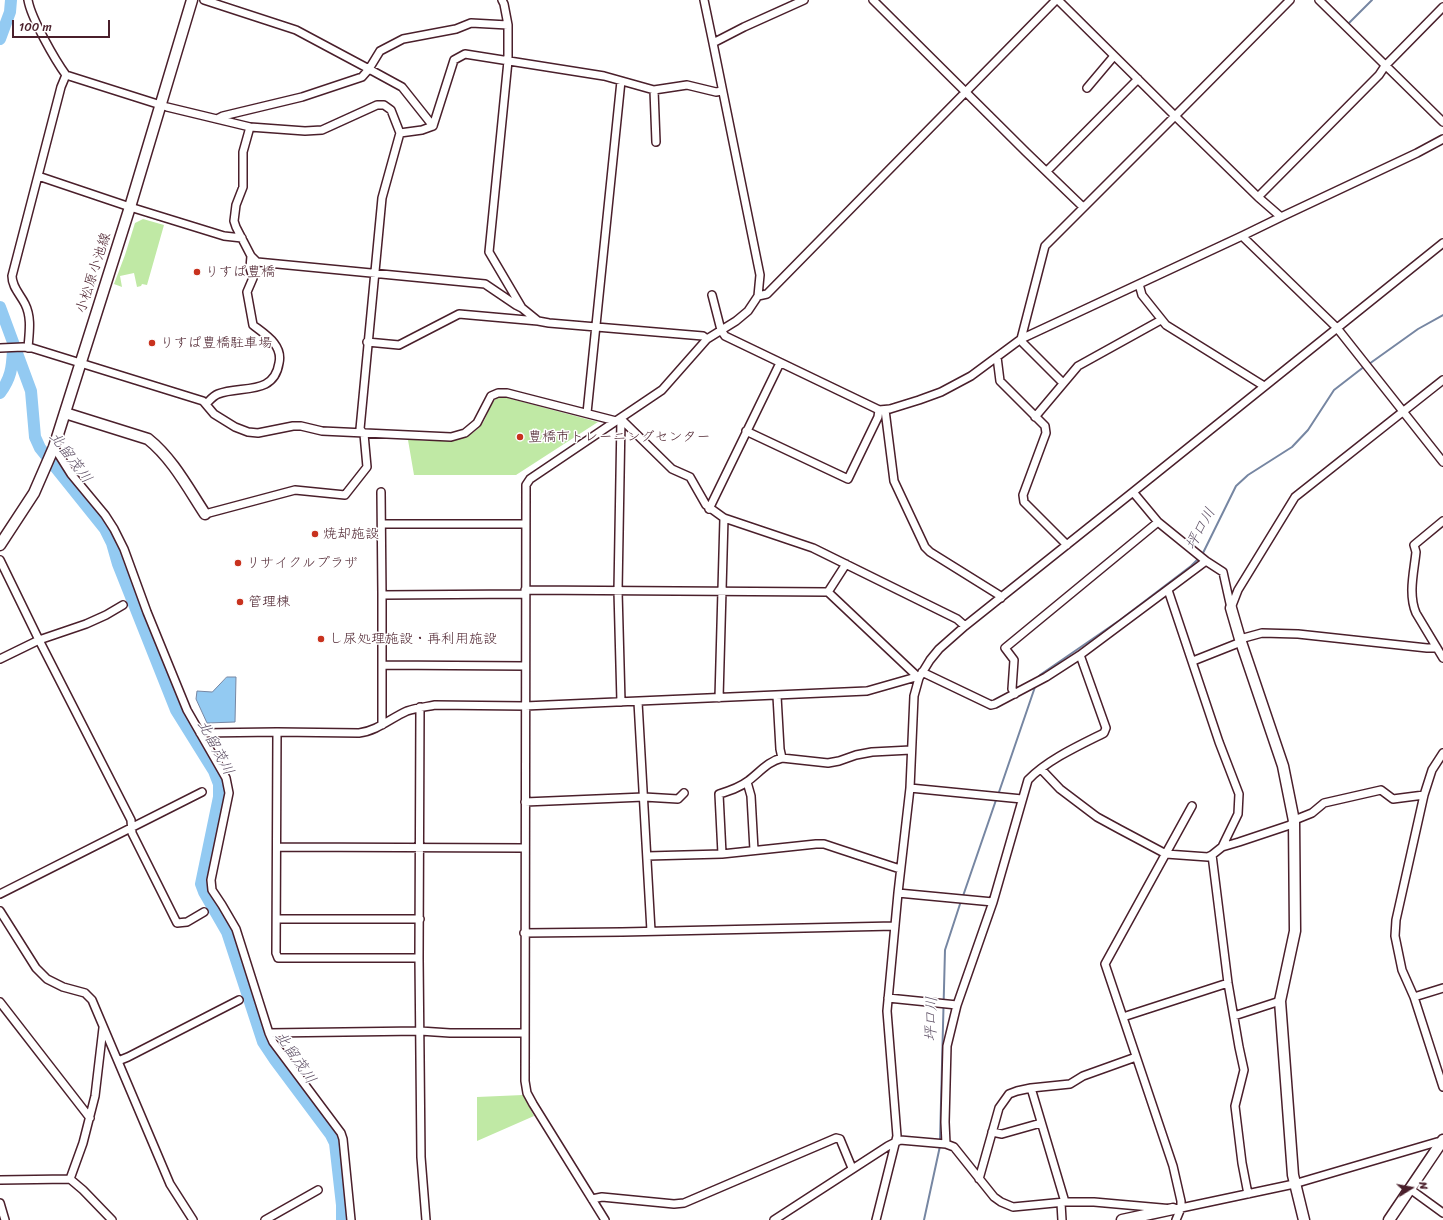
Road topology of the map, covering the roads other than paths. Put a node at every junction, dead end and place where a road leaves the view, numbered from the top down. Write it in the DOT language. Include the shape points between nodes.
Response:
graph roads {
  1 [pos="28,0"];
  2 [pos="192,0"];
  3 [pos="204,0"];
  4 [pos="502,0"];
  5 [pos="704,0"];
  6 [pos="804,0"];
  7 [pos="872,0"];
  8 [pos="1057,0"];
  9 [pos="1290,0"];
  10 [pos="1319,0"];
  11 [pos="1443,7"];
  12 [pos="508,25"];
  13 [pos="713,44"];
  14 [pos="1114,56"];
  15 [pos="508,61"];
  16 [pos="1385,66"];
  17 [pos="369,69"];
  18 [pos="66,75"];
  19 [pos="1138,79"];
  20 [pos="621,81"];
  21 [pos="1087,88"];
  22 [pos="654,90"];
  23 [pos="722,91"];
  24 [pos="966,93"];
  25 [pos="160,104"];
  26 [pos="1175,116"];
  27 [pos="218,119"];
  28 [pos="1443,122"];
  29 [pos="250,126"];
  30 [pos="433,126"];
  31 [pos="400,133"];
  32 [pos="1443,139"];
  33 [pos="656,142"];
  34 [pos="1047,171"];
  35 [pos="38,176"];
  36 [pos="1258,197"];
  37 [pos="130,207"];
  38 [pos="1083,207"];
  39 [pos="1281,217"];
  40 [pos="1242,236"];
  41 [pos="242,238"];
  42 [pos="1443,243"];
  43 [pos="251,256"];
  44 [pos="375,273"];
  45 [pos="1139,284"];
  46 [pos="712,295"];
  47 [pos="758,296"];
  48 [pos="522,308"];
  49 [pos="1161,320"];
  50 [pos="538,321"];
  51 [pos="596,327"];
  52 [pos="1337,328"];
  53 [pos="721,330"];
  54 [pos="707,339"];
  55 [pos="1020,339"];
  56 [pos="368,342"];
  57 [pos="26,347"];
  58 [pos="0,348"];
  59 [pos="997,357"];
  60 [pos="80,363"];
  61 [pos="780,363"];
  62 [pos="1443,380"];
  63 [pos="1063,383"];
  64 [pos="1264,386"];
  65 [pos="206,404"];
  66 [pos="882,410"];
  67 [pos="1403,412"];
  68 [pos="64,413"];
  69 [pos="587,413"];
  70 [pos="1035,417"];
  71 [pos="618,420"];
  72 [pos="746,431"];
  73 [pos="364,434"];
  74 [pos="53,449"];
  75 [pos="1443,462"];
  76 [pos="381,492"];
  77 [pos="1133,492"];
  78 [pos="709,508"];
  79 [pos="205,514"];
  80 [pos="724,518"];
  81 [pos="1443,521"];
  82 [pos="1158,522"];
  83 [pos="382,524"];
  84 [pos="526,524"];
  85 [pos="0,545"];
  86 [pos="1067,545"];
  87 [pos="0,560"];
  88 [pos="1205,560"];
  89 [pos="846,564"];
  90 [pos="1168,590"];
  91 [pos="618,591"];
  92 [pos="721,591"];
  93 [pos="525,592"];
  94 [pos="828,592"];
  95 [pos="382,595"];
  96 [pos="1001,598"];
  97 [pos="123,605"];
  98 [pos="1231,608"];
  99 [pos="965,626"];
  100 [pos="39,640"];
  101 [pos="1240,641"];
  102 [pos="1437,648"];
  103 [pos="1080,655"];
  104 [pos="1443,658"];
  105 [pos="0,659"];
  106 [pos="1193,661"];
  107 [pos="382,666"];
  108 [pos="525,666"];
  109 [pos="919,676"];
  110 [pos="1015,694"];
  111 [pos="777,696"];
  112 [pos="719,698"];
  113 [pos="621,702"];
  114 [pos="638,702"];
  115 [pos="525,706"];
  116 [pos="420,707"];
  117 [pos="382,725"];
  118 [pos="200,732"];
  119 [pos="277,732"];
  120 [pos="911,750"];
  121 [pos="1443,753"];
  122 [pos="782,758"];
  123 [pos="1041,769"];
  124 [pos="747,782"];
  125 [pos="910,788"];
  126 [pos="202,792"];
  127 [pos="684,793"];
  128 [pos="1424,795"];
  129 [pos="644,797"];
  130 [pos="1022,799"];
  131 [pos="525,802"];
  132 [pos="1192,806"];
  133 [pos="1294,821"];
  134 [pos="132,827"];
  135 [pos="277,847"];
  136 [pos="1222,847"];
  137 [pos="420,848"];
  138 [pos="524,848"];
  139 [pos="754,850"];
  140 [pos="722,854"];
  141 [pos="1166,854"];
  142 [pos="648,856"];
  143 [pos="1212,856"];
  144 [pos="900,868"];
  145 [pos="898,893"];
  146 [pos="0,894"];
  147 [pos="993,902"];
  148 [pos="0,911"];
  149 [pos="204,912"];
  150 [pos="277,919"];
  151 [pos="420,919"];
  152 [pos="895,926"];
  153 [pos="652,931"];
  154 [pos="524,933"];
  155 [pos="419,958"];
  156 [pos="1228,983"];
  157 [pos="1443,988"];
  158 [pos="1414,997"];
  159 [pos="888,998"];
  160 [pos="239,1000"];
  161 [pos="1280,1000"];
  162 [pos="0,1002"];
  163 [pos="957,1005"];
  164 [pos="1234,1016"];
  165 [pos="1123,1017"];
  166 [pos="104,1026"];
  167 [pos="420,1031"];
  168 [pos="269,1033"];
  169 [pos="524,1033"];
  170 [pos="1136,1057"];
  171 [pos="118,1061"];
  172 [pos="1443,1087"];
  173 [pos="1031,1088"];
  174 [pos="90,1118"];
  175 [pos="1041,1122"];
  176 [pos="992,1132"];
  177 [pos="895,1141"];
  178 [pos="1442,1142"];
  179 [pos="946,1144"];
  180 [pos="852,1168"];
  181 [pos="70,1179"];
  182 [pos="978,1179"];
  183 [pos="0,1180"];
  184 [pos="1294,1184"];
  185 [pos="1410,1189"];
  186 [pos="318,1190"];
  187 [pos="1248,1194"];
  188 [pos="592,1199"];
  189 [pos="1063,1202"];
  190 [pos="0,1203"];
  191 [pos="1177,1208"];
  192 [pos="1443,1213"];
  193 [pos="5,1220"];
  194 [pos="112,1220"];
  195 [pos="193,1220"];
  196 [pos="265,1220"];
  197 [pos="351,1220"];
  198 [pos="426,1220"];
  199 [pos="605,1220"];
  200 [pos="774,1220"];
  201 [pos="876,1220"];
  202 [pos="1062,1220"];
  203 [pos="1122,1220"];
  204 [pos="1176,1220"];
  205 [pos="1304,1220"];
  206 [pos="1389,1220"];
  1 -- 18 [label="street" via="45,40"];
  2 -- 25 [label="street, 小松原小池線"];
  3 -- 17 [label="street" via="296,30"];
  4 -- 12 [label="street"];
  5 -- 13 [label="street"];
  6 -- 13 [label="street"];
  7 -- 24 [label="street"];
  8 -- 14 [label="street"];
  8 -- 24 [label="street"];
  9 -- 26 [label="street"];
  10 -- 16 [label="street"];
  11 -- 16 [label="street"];
  12 -- 15 [label="street"];
  12 -- 17 [label="street" via="471,23 456,29 403,39 380,52"];
  13 -- 23 [label="street"];
  14 -- 19 [label="street"];
  14 -- 21 [label="street"];
  15 -- 20 [label="street"];
  15 -- 30 [label="street" via="465,54 454,60"];
  15 -- 48 [label="street" via="489,252"];
  16 -- 28 [label="street"];
  16 -- 36 [label="street"];
  17 -- 27 [label="street" via="362,77 302,98"];
  17 -- 30 [label="street" via="402,87"];
  18 -- 25 [label="street"];
  18 -- 35 [label="street"];
  19 -- 26 [label="street"];
  19 -- 34 [label="street"];
  20 -- 22 [label="street"];
  20 -- 51 [label="street"];
  22 -- 23 [label="street" via="687,85"];
  22 -- 33 [label="street"];
  23 -- 47 [label="street" via="760,275"];
  24 -- 34 [label="street"];
  24 -- 47 [label="street" via="767,294"];
  25 -- 27 [label="street"];
  25 -- 37 [label="street, 小松原小池線"];
  26 -- 36 [label="street"];
  26 -- 38 [label="street"];
  27 -- 29 [label="street"];
  29 -- 31 [label="street" via="305,132 322,130 377,105 384,105 391,110"];
  29 -- 41 [label="street" via="243,152 243,187 234,216"];
  30 -- 31 [label="street"];
  31 -- 44 [label="street" via="382,198"];
  32 -- 39 [label="street"];
  34 -- 38 [label="street"];
  35 -- 37 [label="street"];
  35 -- 57 [label="street" via="12,276 12,282 29,318 30,329"];
  36 -- 39 [label="street"];
  37 -- 41 [label="street" via="224,236"];
  37 -- 60 [label="street, 小松原小池線"];
  38 -- 55 [label="street" via="1045,246"];
  39 -- 40 [label="street"];
  40 -- 45 [label="street"];
  40 -- 52 [label="street"];
  41 -- 43 [label="street"];
  42 -- 52 [label="street"];
  43 -- 44 [label="street" via="257,262"];
  43 -- 65 [label="street" via="250,268 253,278 247,292 254,325 279,349 278,370 273,378 262,386 217,394"];
  44 -- 48 [label="street" via="485,284"];
  44 -- 56 [label="street"];
  45 -- 49 [label="street" via="1142,294"];
  45 -- 55 [label="street"];
  46 -- 53 [label="street"];
  47 -- 53 [label="street" via="748,311"];
  48 -- 50 [label="street"];
  49 -- 63 [label="street" via="1078,366"];
  49 -- 64 [label="street"];
  50 -- 51 [label="street"];
  50 -- 56 [label="street" via="459,314 399,345"];
  51 -- 54 [label="street" via="703,336"];
  51 -- 69 [label="street"];
  52 -- 64 [label="street"];
  52 -- 67 [label="street"];
  53 -- 54 [label="street"];
  53 -- 61 [label="street" via="725,336"];
  54 -- 71 [label="street" via="662,390"];
  55 -- 59 [label="street"];
  55 -- 63 [label="street"];
  56 -- 73 [label="street" via="360,430"];
  57 -- 58 [label="street"];
  57 -- 60 [label="street"];
  59 -- 66 [label="street" via="971,376 941,392"];
  59 -- 70 [label="street" via="1000,381"];
  60 -- 65 [label="street"];
  60 -- 68 [label="street, 小松原小池線"];
  61 -- 66 [label="street"];
  61 -- 72 [label="street"];
  62 -- 67 [label="street"];
  63 -- 70 [label="street"];
  64 -- 77 [label="street"];
  65 -- 73 [label="street" via="214,414 248,432 258,433 297,426 322,431"];
  66 -- 72 [label="street" via="848,479"];
  66 -- 96 [label="street" via="894,481 925,548"];
  67 -- 75 [label="street"];
  67 -- 98 [label="street" via="1295,497 1238,590"];
  68 -- 74 [label="street, 小松原小池線"];
  68 -- 79 [label="street" via="148,439 170,462"];
  69 -- 71 [label="street" via="610,421"];
  69 -- 73 [label="street" via="498,393 491,396 477,423 465,433 451,437"];
  70 -- 86 [label="street" via="1045,426 1046,433 1023,495 1024,502"];
  71 -- 78 [label="street" via="672,469 690,477"];
  71 -- 84 [label="street" via="530,479 526,485"];
  71 -- 91 [label="street"];
  72 -- 78 [label="street"];
  73 -- 79 [label="street" via="367,467 345,495 295,490"];
  74 -- 85 [label="street, 小松原小池線" via="34,493"];
  74 -- 118 [label="street" via="114,529 169,669"];
  76 -- 83 [label="street"];
  77 -- 82 [label="street"];
  77 -- 86 [label="street"];
  78 -- 80 [label="street"];
  80 -- 89 [label="street" via="813,548"];
  80 -- 92 [label="street"];
  81 -- 102 [label="street" via="1414,545 1416,552 1413,606"];
  82 -- 88 [label="street"];
  82 -- 110 [label="street" via="1005,648 1014,660 1012,689"];
  83 -- 84 [label="street"];
  83 -- 95 [label="street"];
  84 -- 93 [label="street"];
  86 -- 96 [label="street"];
  87 -- 100 [label="street"];
  88 -- 90 [label="street"];
  88 -- 98 [label="street" via="1223,572"];
  89 -- 94 [label="street"];
  89 -- 99 [label="street" via="957,619"];
  90 -- 103 [label="street"];
  90 -- 106 [label="street"];
  91 -- 92 [label="street"];
  91 -- 93 [label="street"];
  91 -- 113 [label="street"];
  92 -- 94 [label="street"];
  92 -- 112 [label="street"];
  93 -- 95 [label="street"];
  93 -- 108 [label="street"];
  94 -- 109 [label="street"];
  95 -- 107 [label="street"];
  96 -- 99 [label="street"];
  97 -- 100 [label="street" via="86,624"];
  98 -- 101 [label="street"];
  99 -- 109 [label="street" via="939,649"];
  100 -- 105 [label="street"];
  100 -- 134 [label="street"];
  101 -- 102 [label="street" via="1262,633 1298,634"];
  101 -- 106 [label="street"];
  101 -- 133 [label="street" via="1283,766"];
  102 -- 104 [label="street"];
  103 -- 110 [label="street"];
  103 -- 123 [label="street" via="1106,728 1104,733 1068,751"];
  106 -- 136 [label="street" via="1219,742 1240,794 1238,814"];
  107 -- 108 [label="street"];
  107 -- 117 [label="street"];
  108 -- 115 [label="street"];
  109 -- 110 [label="street" via="991,705"];
  109 -- 111 [label="street" via="867,691"];
  109 -- 120 [label="street" via="914,696"];
  111 -- 112 [label="street"];
  111 -- 122 [label="street"];
  112 -- 114 [label="street"];
  113 -- 114 [label="street"];
  113 -- 115 [label="street"];
  114 -- 129 [label="street"];
  115 -- 116 [label="street"];
  115 -- 131 [label="street"];
  116 -- 117 [label="street"];
  116 -- 137 [label="street"];
  117 -- 119 [label="street" via="359,733"];
  118 -- 119 [label="street"];
  118 -- 168 [label="street" via="226,778 229,793 211,880 212,890 236,929"];
  119 -- 135 [label="street"];
  120 -- 122 [label="street" via="872,752 828,763"];
  120 -- 125 [label="street"];
  121 -- 128 [label="street" via="1432,770"];
  122 -- 124 [label="street" via="774,760"];
  123 -- 130 [label="street" via="1028,780"];
  123 -- 141 [label="street" via="1060,789 1097,817"];
  124 -- 139 [label="street" via="751,796"];
  124 -- 140 [label="street" via="719,794"];
  125 -- 130 [label="street"];
  125 -- 144 [label="street"];
  126 -- 134 [label="street"];
  127 -- 129 [label="street" via="678,799"];
  128 -- 133 [label="street" via="1393,799 1381,790 1324,803 1312,813"];
  128 -- 158 [label="street" via="1394,936 1402,970"];
  129 -- 131 [label="street"];
  129 -- 142 [label="street"];
  130 -- 147 [label="street"];
  131 -- 138 [label="street"];
  132 -- 141 [label="street"];
  133 -- 136 [label="street" via="1290,825"];
  133 -- 161 [label="street" via="1295,931"];
  134 -- 146 [label="street"];
  134 -- 149 [label="street" via="132,833 177,923 187,922"];
  135 -- 137 [label="street"];
  135 -- 150 [label="street"];
  136 -- 143 [label="street"];
  137 -- 138 [label="street"];
  137 -- 151 [label="street"];
  138 -- 154 [label="street"];
  139 -- 140 [label="street"];
  139 -- 144 [label="street" via="824,844"];
  140 -- 142 [label="street"];
  141 -- 143 [label="street"];
  141 -- 165 [label="street" via="1105,964"];
  142 -- 153 [label="street"];
  143 -- 156 [label="street"];
  144 -- 145 [label="street"];
  145 -- 147 [label="street"];
  145 -- 152 [label="street"];
  147 -- 163 [label="street"];
  148 -- 166 [label="street" via="36,968 55,984 85,993 96,1006"];
  150 -- 151 [label="street"];
  150 -- 155 [label="street" via="278,958"];
  151 -- 155 [label="street"];
  152 -- 153 [label="street"];
  152 -- 159 [label="street"];
  153 -- 154 [label="street"];
  154 -- 169 [label="street"];
  155 -- 167 [label="street"];
  156 -- 164 [label="street"];
  156 -- 165 [label="street"];
  157 -- 158 [label="street"];
  158 -- 172 [label="street"];
  159 -- 163 [label="street"];
  159 -- 177 [label="street" via="897,1136"];
  160 -- 171 [label="street"];
  161 -- 164 [label="street"];
  161 -- 184 [label="street"];
  162 -- 174 [label="street"];
  163 -- 179 [label="street" via="947,1046"];
  164 -- 187 [label="street" via="1244,1070 1235,1106"];
  165 -- 170 [label="street"];
  166 -- 171 [label="street"];
  166 -- 174 [label="street"];
  167 -- 168 [label="street"];
  167 -- 169 [label="street"];
  167 -- 198 [label="street" via="421,1157"];
  168 -- 197 [label="street" via="273,1042 341,1133"];
  169 -- 188 [label="street" via="525,1082 528,1093"];
  170 -- 173 [label="street" via="1083,1076 1070,1084"];
  170 -- 191 [label="street" via="1173,1166 1181,1201"];
  171 -- 195 [label="street" via="170,1184"];
  173 -- 175 [label="street"];
  173 -- 176 [label="street" via="1009,1094 1004,1099"];
  174 -- 181 [label="street"];
  175 -- 176 [label="street" via="1002,1134"];
  175 -- 189 [label="street"];
  176 -- 182 [label="street"];
  177 -- 179 [label="street"];
  177 -- 180 [label="street"];
  177 -- 201 [label="street"];
  178 -- 184 [label="street" via="1402,1151"];
  178 -- 185 [label="street"];
  179 -- 182 [label="street" via="954,1147"];
  180 -- 188 [label="street" via="840,1139 836,1138 684,1204 602,1197"];
  180 -- 200 [label="street"];
  181 -- 183 [label="street"];
  181 -- 194 [label="street"];
  182 -- 189 [label="street" via="994,1197 1013,1207"];
  184 -- 187 [label="street"];
  184 -- 205 [label="street"];
  185 -- 192 [label="street"];
  185 -- 206 [label="street"];
  186 -- 196 [label="street"];
  187 -- 191 [label="street"];
  188 -- 199 [label="street"];
  189 -- 191 [label="street"];
  189 -- 202 [label="street"];
  190 -- 193 [label="street"];
  191 -- 203 [label="street"];
  191 -- 204 [label="street"];
}
